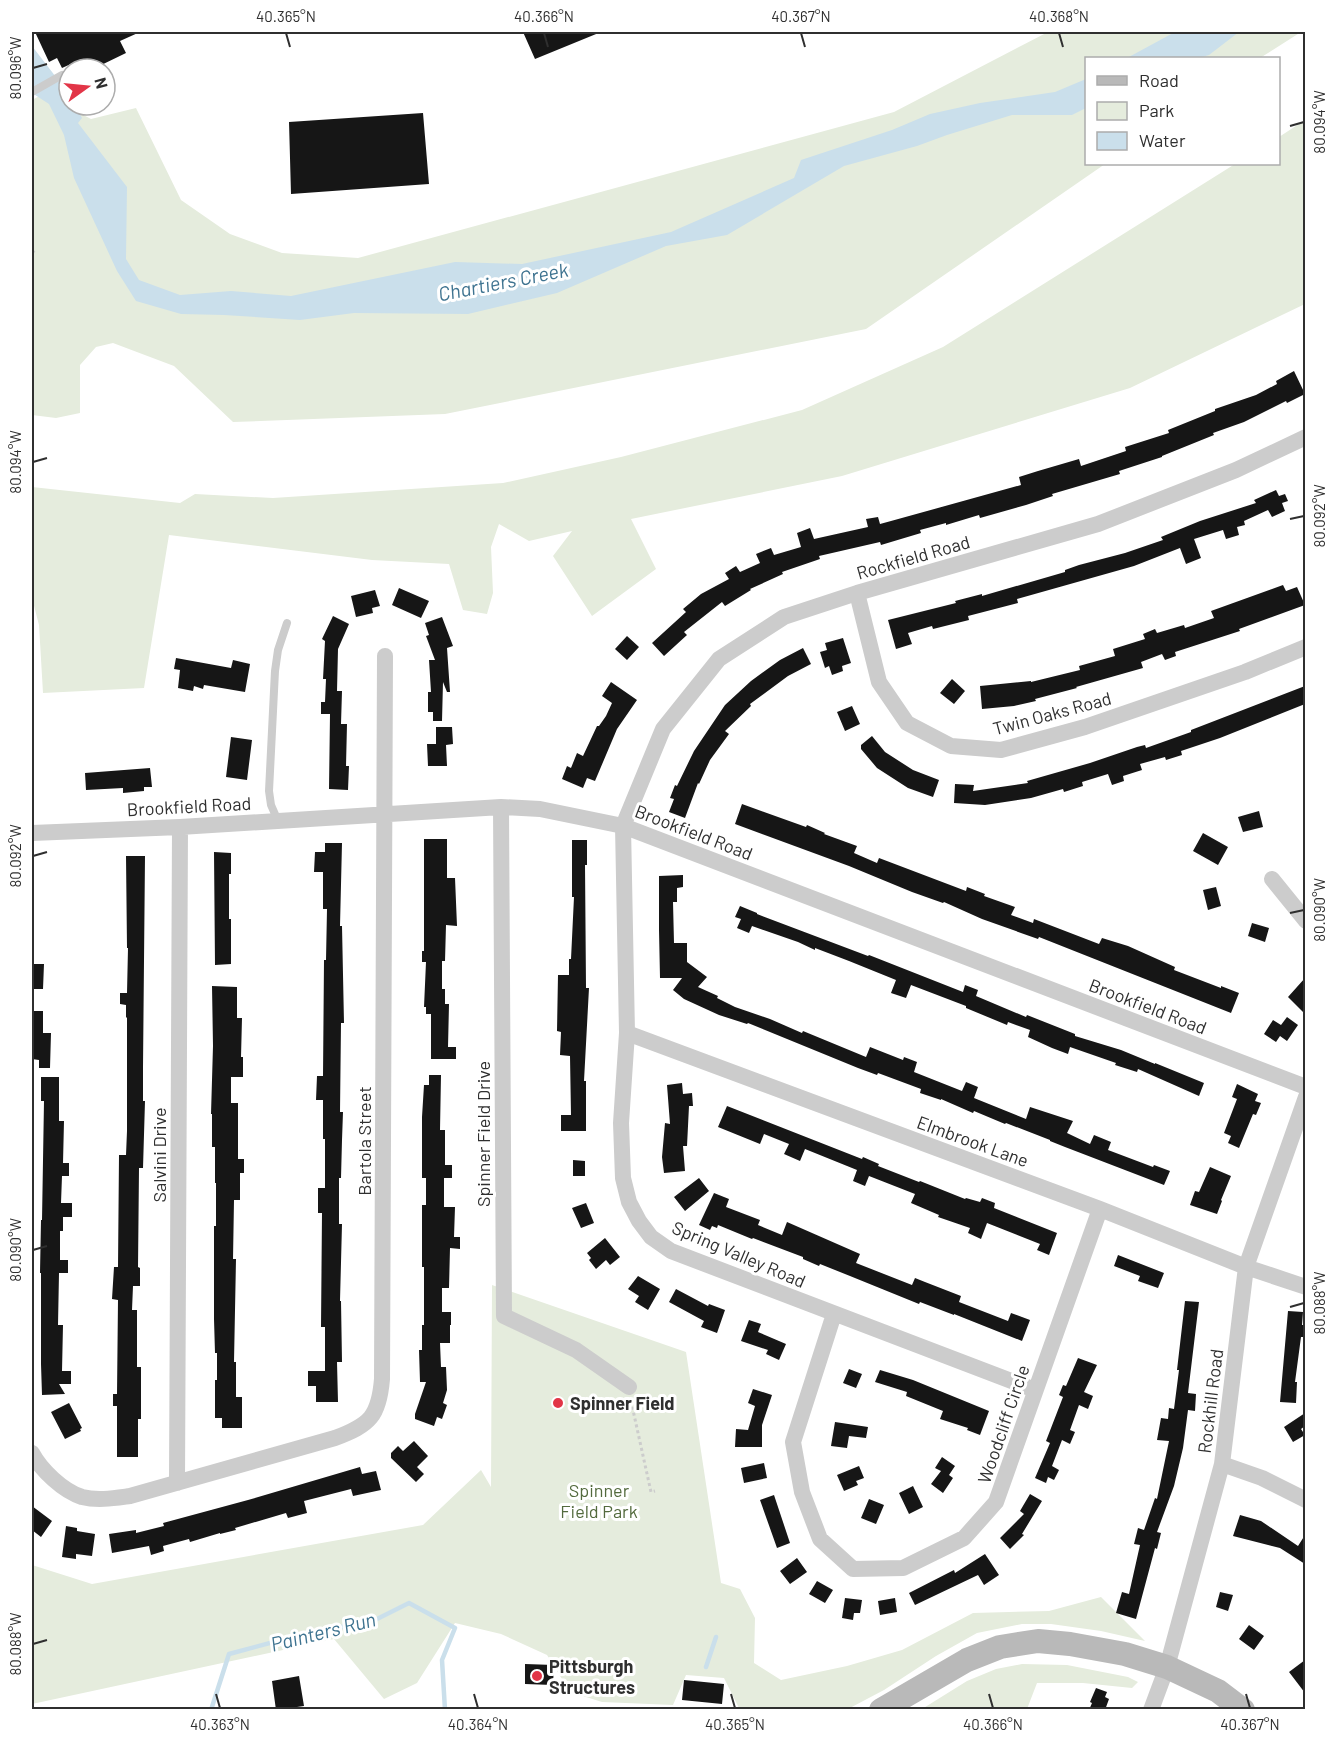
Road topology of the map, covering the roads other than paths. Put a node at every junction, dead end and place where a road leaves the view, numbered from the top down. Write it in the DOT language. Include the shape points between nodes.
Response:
graph roads {
  1 [pos="57,78"];
  2 [pos="32,92"];
  3 [pos="1305,437"];
  4 [pos="857,593"];
  5 [pos="287,623"];
  6 [pos="1305,647"];
  7 [pos="385,656"];
  8 [pos="501,807"];
  9 [pos="384,814"];
  10 [pos="278,821"];
  11 [pos="623,826"];
  12 [pos="180,827"];
  13 [pos="32,833"];
  14 [pos="1272,879"];
  15 [pos="1305,921"];
  16 [pos="627,1033"];
  17 [pos="1305,1087"];
  18 [pos="1305,1097"];
  19 [pos="1100,1209"];
  20 [pos="1246,1267"];
  21 [pos="1305,1287"];
  22 [pos="834,1314"];
  23 [pos="629,1387"];
  24 [pos="1035,1390"];
  25 [pos="32,1453"];
  26 [pos="1222,1464"];
  27 [pos="177,1483"];
  28 [pos="1305,1500"];
  29 [pos="1167,1667"];
  30 [pos="881,1710"];
  31 [pos="1151,1710"];
  32 [pos="1243,1710"];
  1 -- 2 [label="lane"];
  3 -- 4 [label="street, Rockfield Road" via="1236,470 1098,524"];
  4 -- 6 [label="street, Twin Oaks Road" via="879,682 907,723 951,746 1001,750 1085,727"];
  4 -- 11 [label="street, Rockfield Road" via="784,617 719,659 663,729"];
  5 -- 10 [label="lane" via="275,671 269,791"];
  7 -- 9 [label="street, Bartola Street"];
  8 -- 9 [label="street, Brookfield Road"];
  8 -- 11 [label="street, Brookfield Road" via="540,809"];
  8 -- 23 [label="street, Spinner Field Drive" via="504,1317 576,1350"];
  9 -- 10 [label="street, Brookfield Road"];
  9 -- 27 [label="street, Bartola Street" via="380,1399 371,1417 354,1431"];
  10 -- 12 [label="street, Brookfield Road"];
  11 -- 16 [label="street, Spring Valley Road"];
  11 -- 17 [label="street, Brookfield Road"];
  12 -- 13 [label="street, Brookfield Road"];
  12 -- 27 [label="street, Salvini Drive"];
  14 -- 15 [label="street"];
  16 -- 19 [label="street, Elmbrook Lane"];
  16 -- 22 [label="street, Spring Valley Road" via="621,1123 623,1178 639,1221 651,1237 671,1251"];
  18 -- 20 [label="street, Rockhill Road"];
  19 -- 20 [label="street, Elmbrook Lane"];
  19 -- 24 [label="street, Woodcliff Circle"];
  20 -- 21 [label="street, Elmbrook Lane"];
  20 -- 26 [label="street, Rockhill Road"];
  22 -- 24 [label="street, Spring Valley Road"];
  22 -- 24 [label="street, Woodcliff Circle" via="793,1442 802,1492 819,1539 853,1569 903,1568 964,1538 996,1502"];
  25 -- 27 [label="street, Bartola Street" via="53,1480 81,1497 130,1496"];
  26 -- 28 [label="street" via="1262,1478"];
  26 -- 29 [label="street, Rockhill Road"];
  29 -- 30 [label="main road" via="1125,1654 1038,1641 1000,1647 967,1660"];
  29 -- 31 [label="street, Rockhill Road"];
  29 -- 32 [label="main road" via="1218,1691"];
}
